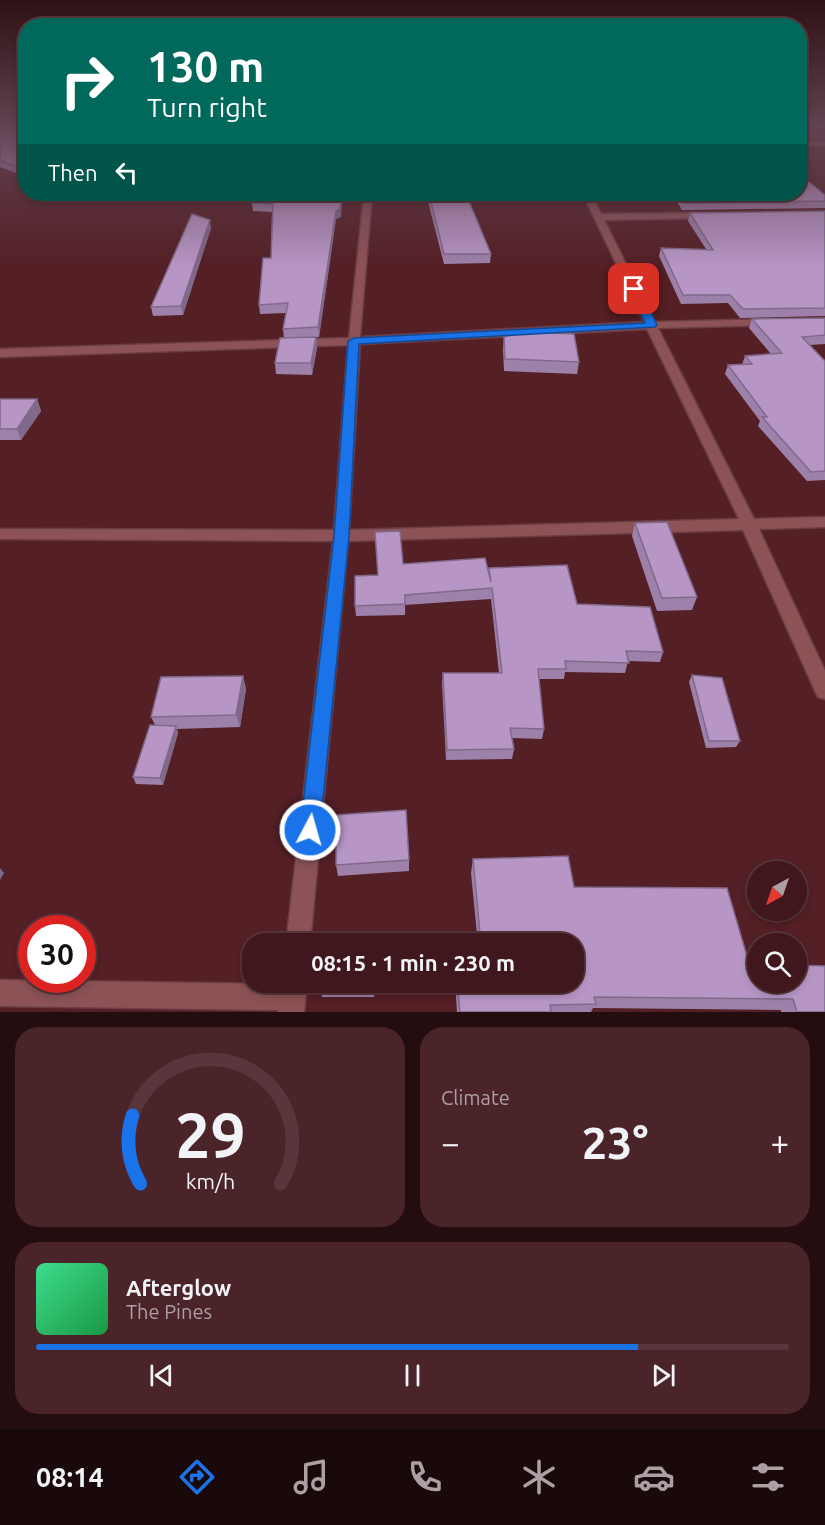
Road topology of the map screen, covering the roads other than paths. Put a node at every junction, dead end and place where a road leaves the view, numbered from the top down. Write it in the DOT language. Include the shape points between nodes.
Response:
graph roads {
  1 [pos="367,201"];
  2 [pos="591,201"];
  3 [pos="718,215"];
  4 [pos="599,216"];
  5 [pos="779,322"];
  6 [pos="652,325"];
  7 [pos="354,341"];
  8 [pos="0,353"];
  9 [pos="825,522"];
  10 [pos="749,525"];
  11 [pos="0,534"];
  12 [pos="341,536"];
  13 [pos="825,691"];
  14 [pos="299,933"];
  15 [pos="0,993"];
  16 [pos="293,997"];
  1 -- 7 [label="street"];
  2 -- 4 [label="street"];
  3 -- 4 [label="street"];
  4 -- 6 [label="street"];
  5 -- 6 [label="street"];
  6 -- 7 [label="street"];
  6 -- 10 [label="street"];
  7 -- 8 [label="street"];
  7 -- 12 [label="street"];
  9 -- 10 [label="street"];
  10 -- 12 [label="street"];
  10 -- 13 [label="street"];
  11 -- 12 [label="street"];
  12 -- 14 [label="street"];
  15 -- 16 [label="street"];
}
